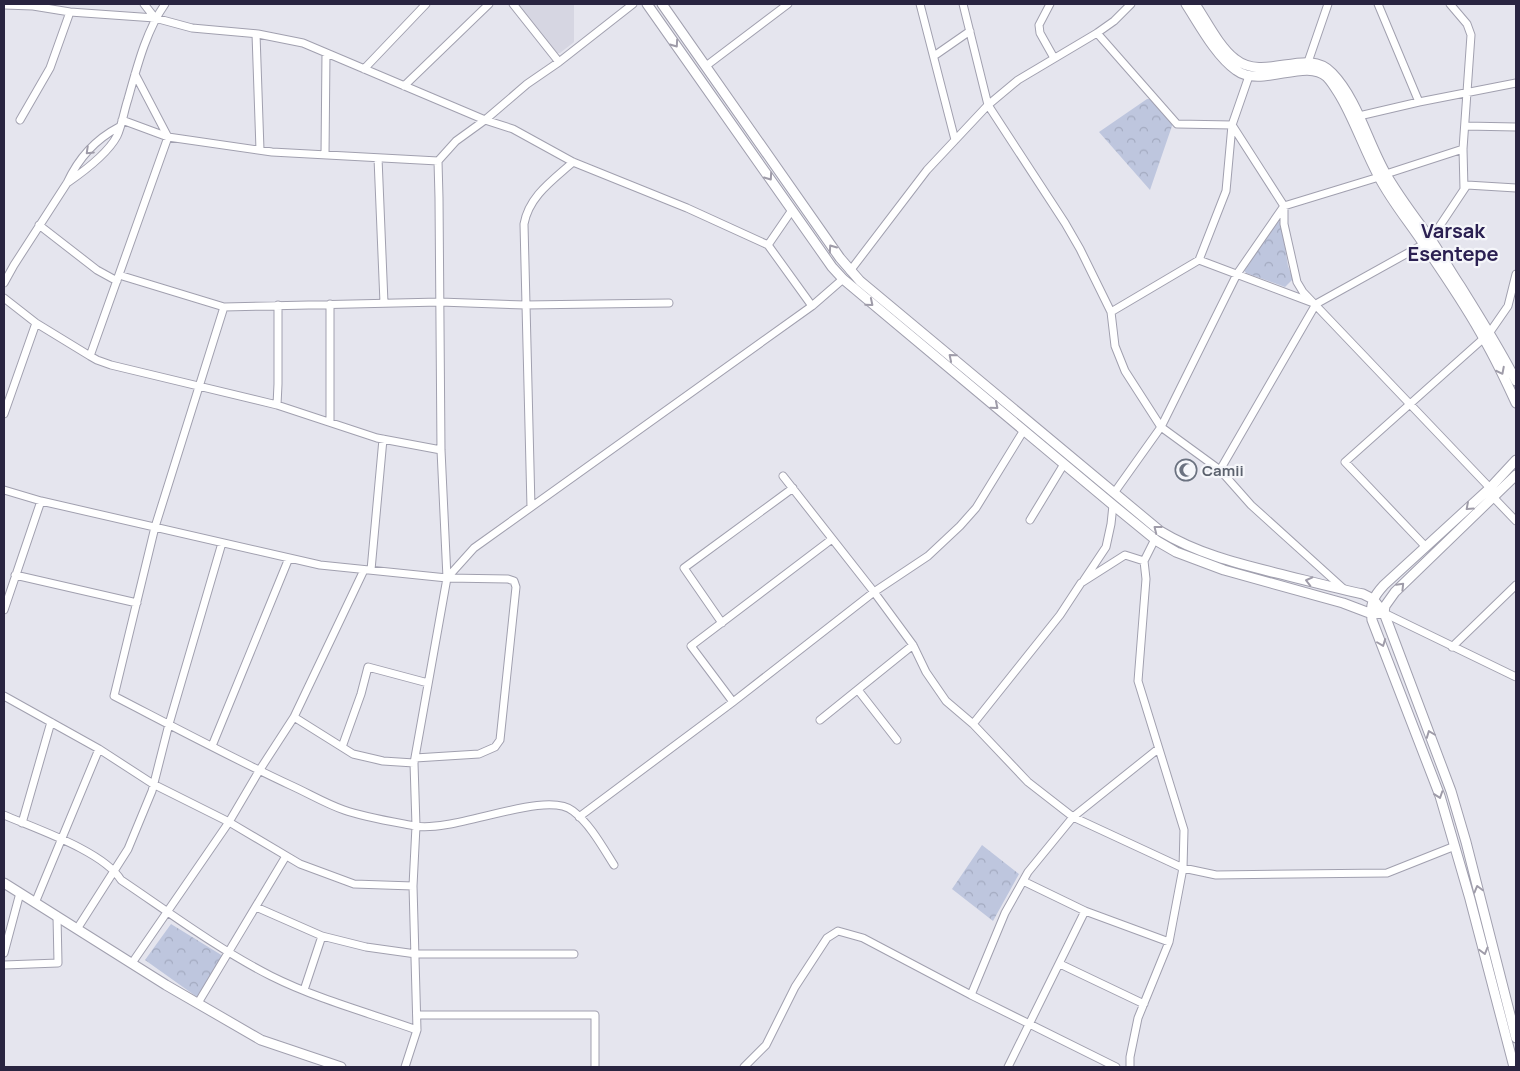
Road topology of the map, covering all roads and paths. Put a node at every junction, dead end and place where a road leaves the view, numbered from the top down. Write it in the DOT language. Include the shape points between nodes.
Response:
graph roads {
  1 [pos="144,4"];
  2 [pos="165,4"];
  3 [pos="426,4"];
  4 [pos="490,4"];
  5 [pos="514,4"];
  6 [pos="633,4"];
  7 [pos="647,4"];
  8 [pos="662,4"];
  9 [pos="772,4"];
  10 [pos="788,4"];
  11 [pos="920,4"];
  12 [pos="962,4"];
  13 [pos="1050,4"];
  14 [pos="1130,4"];
  15 [pos="1186,4"];
  16 [pos="1195,4"];
  17 [pos="1328,4"];
  18 [pos="1378,4"];
  19 [pos="1450,4"];
  20 [pos="4,5"];
  21 [pos="70,12"];
  22 [pos="777,12"];
  23 [pos="155,18"];
  24 [pos="970,31"];
  25 [pos="1096,33"];
  26 [pos="256,34"];
  27 [pos="326,53"];
  28 [pos="934,56"];
  29 [pos="1054,58"];
  30 [pos="559,62"];
  31 [pos="1308,62"];
  32 [pos="706,66"];
  33 [pos="364,69"];
  34 [pos="1250,71"];
  35 [pos="135,74"];
  36 [pos="1516,83"];
  37 [pos="404,86"];
  38 [pos="1467,93"];
  39 [pos="1419,102"];
  40 [pos="988,105"];
  41 [pos="1359,116"];
  42 [pos="20,120"];
  43 [pos="485,120"];
  44 [pos="120,123"];
  45 [pos="1232,125"];
  46 [pos="1465,126"];
  47 [pos="1516,127"];
  48 [pos="168,137"];
  49 [pos="955,140"];
  50 [pos="1463,149"];
  51 [pos="260,150"];
  52 [pos="325,155"];
  53 [pos="378,158"];
  54 [pos="438,162"];
  55 [pos="574,162"];
  56 [pos="1382,175"];
  57 [pos="67,183"];
  58 [pos="1516,188"];
  59 [pos="1464,189"];
  60 [pos="1284,206"];
  61 [pos="792,210"];
  62 [pos="39,225"];
  63 [pos="1427,241"];
  64 [pos="768,245"];
  65 [pos="1199,260"];
  66 [pos="850,271"];
  67 [pos="1237,274"];
  68 [pos="1516,274"];
  69 [pos="118,278"];
  70 [pos="842,279"];
  71 [pos="4,283"];
  72 [pos="4,298"];
  73 [pos="440,302"];
  74 [pos="384,303"];
  75 [pos="669,303"];
  76 [pos="330,304"];
  77 [pos="1316,304"];
  78 [pos="278,305"];
  79 [pos="525,305"];
  80 [pos="812,306"];
  81 [pos="224,307"];
  82 [pos="1111,312"];
  83 [pos="36,323"];
  84 [pos="1487,335"];
  85 [pos="90,356"];
  86 [pos="1516,381"];
  87 [pos="200,387"];
  88 [pos="1516,403"];
  89 [pos="1409,404"];
  90 [pos="277,405"];
  91 [pos="4,414"];
  92 [pos="330,422"];
  93 [pos="1161,427"];
  94 [pos="1024,430"];
  95 [pos="383,439"];
  96 [pos="441,450"];
  97 [pos="1516,460"];
  98 [pos="1064,464"];
  99 [pos="1220,470"];
  100 [pos="1516,475"];
  101 [pos="783,476"];
  102 [pos="793,488"];
  103 [pos="1490,488"];
  104 [pos="4,490"];
  105 [pos="1114,493"];
  106 [pos="1493,497"];
  107 [pos="41,501"];
  108 [pos="1113,505"];
  109 [pos="531,508"];
  110 [pos="1030,520"];
  111 [pos="1516,521"];
  112 [pos="155,527"];
  113 [pos="832,539"];
  114 [pos="1155,539"];
  115 [pos="222,543"];
  116 [pos="1426,546"];
  117 [pos="289,558"];
  118 [pos="1411,560"];
  119 [pos="1144,561"];
  120 [pos="1419,568"];
  121 [pos="367,570"];
  122 [pos="15,575"];
  123 [pos="447,578"];
  124 [pos="1082,583"];
  125 [pos="1516,585"];
  126 [pos="1345,590"];
  127 [pos="874,592"];
  128 [pos="1373,599"];
  129 [pos="137,603"];
  130 [pos="4,610"];
  131 [pos="1384,613"];
  132 [pos="1372,614"];
  133 [pos="722,623"];
  134 [pos="913,645"];
  135 [pos="1452,647"];
  136 [pos="1516,677"];
  137 [pos="428,683"];
  138 [pos="858,690"];
  139 [pos="4,696"];
  140 [pos="733,702"];
  141 [pos="294,717"];
  142 [pos="820,720"];
  143 [pos="52,722"];
  144 [pos="169,724"];
  145 [pos="973,724"];
  146 [pos="897,740"];
  147 [pos="212,746"];
  148 [pos="342,747"];
  149 [pos="99,749"];
  150 [pos="1158,749"];
  151 [pos="415,760"];
  152 [pos="258,770"];
  153 [pos="153,784"];
  154 [pos="4,815"];
  155 [pos="579,817"];
  156 [pos="1073,817"];
  157 [pos="229,822"];
  158 [pos="22,823"];
  159 [pos="416,826"];
  160 [pos="61,840"];
  161 [pos="1455,846"];
  162 [pos="286,856"];
  163 [pos="614,865"];
  164 [pos="1183,868"];
  165 [pos="116,871"];
  166 [pos="1024,881"];
  167 [pos="4,883"];
  168 [pos="413,886"];
  169 [pos="20,893"];
  170 [pos="35,902"];
  171 [pos="256,906"];
  172 [pos="168,911"];
  173 [pos="1085,911"];
  174 [pos="57,916"];
  175 [pos="77,929"];
  176 [pos="322,936"];
  177 [pos="1169,942"];
  178 [pos="4,952"];
  179 [pos="229,952"];
  180 [pos="416,954"];
  181 [pos="574,954"];
  182 [pos="132,963"];
  183 [pos="1060,964"];
  184 [pos="4,965"];
  185 [pos="304,990"];
  186 [pos="970,995"];
  187 [pos="198,1003"];
  188 [pos="1144,1004"];
  189 [pos="417,1015"];
  190 [pos="1030,1024"];
  191 [pos="417,1030"];
  192 [pos="1516,1038"];
  193 [pos="341,1067"];
  194 [pos="405,1067"];
  195 [pos="595,1067"];
  196 [pos="744,1067"];
  197 [pos="1008,1067"];
  198 [pos="1116,1067"];
  199 [pos="1130,1067"];
  200 [pos="1514,1067"];
  1 -- 23 [label="street"];
  2 -- 23 [label="street"];
  3 -- 33 [label="street"];
  4 -- 37 [label="street"];
  5 -- 30 [label="street"];
  6 -- 30 [label="street"];
  7 -- 61 [label="street, one-way"];
  8 -- 32 [label="street"];
  9 -- 22 [label="street"];
  10 -- 22 [label="street"];
  11 -- 28 [label="street"];
  12 -- 24 [label="street"];
  13 -- 29 [label="street" via="1039,25"];
  14 -- 25 [label="street" via="1114,21"];
  15 -- 34 [label="street" via="1228,63 1236,70"];
  16 -- 34 [label="street" via="1223,46"];
  17 -- 31 [label="street"];
  18 -- 39 [label="street"];
  19 -- 38 [label="street" via="1467,24 1471,36"];
  20 -- 21 [label="street"];
  21 -- 23 [label="street"];
  21 -- 42 [label="street" via="50,68"];
  22 -- 32 [label="street"];
  23 -- 26 [label="street" via="192,28"];
  23 -- 35 [label="street"];
  24 -- 28 [label="street"];
  24 -- 40 [label="street"];
  25 -- 29 [label="street"];
  25 -- 45 [label="street" via="1177,124"];
  26 -- 27 [label="street" via="303,44"];
  26 -- 51 [label="street"];
  27 -- 33 [label="street"];
  27 -- 52 [label="street"];
  28 -- 49 [label="street"];
  29 -- 40 [label="street" via="1018,80"];
  30 -- 43 [label="street"];
  31 -- 34 [label="street"];
  31 -- 41 [label="street" via="1332,72"];
  66 -- 32 [label="street, one-way"];
  33 -- 37 [label="street"];
  34 -- 45 [label="street"];
  34 -- 56 [label="street" via="1267,76 1308,69 1325,75"];
  35 -- 44 [label="street"];
  35 -- 48 [label="street"];
  36 -- 38 [label="street"];
  37 -- 43 [label="street"];
  38 -- 39 [label="street"];
  38 -- 46 [label="street"];
  39 -- 41 [label="street"];
  40 -- 49 [label="street"];
  40 -- 82 [label="street" via="1065,223"];
  41 -- 56 [label="street"];
  43 -- 54 [label="street" via="456,142"];
  43 -- 55 [label="street" via="513,129"];
  44 -- 48 [label="street"];
  44 -- 57 [label="street, one-way" via="82,157"];
  44 -- 57 [label="street" via="109,146"];
  45 -- 60 [label="street"];
  45 -- 65 [label="street" via="1226,191"];
  46 -- 47 [label="street"];
  46 -- 50 [label="street"];
  48 -- 51 [label="street"];
  48 -- 69 [label="street"];
  49 -- 66 [label="street" via="927,170"];
  50 -- 56 [label="street"];
  50 -- 59 [label="street"];
  51 -- 52 [label="street"];
  52 -- 53 [label="street"];
  53 -- 54 [label="street"];
  53 -- 74 [label="street"];
  54 -- 73 [label="street"];
  55 -- 64 [label="street"];
  55 -- 79 [label="street" via="538,194 527,212 523,230"];
  56 -- 60 [label="street"];
  56 -- 63 [label="street"];
  57 -- 62 [label="street"];
  58 -- 59 [label="street" via="1467,185"];
  59 -- 63 [label="street"];
  60 -- 67 [label="street"];
  60 -- 77 [label="street" via="1284,224 1296,282"];
  61 -- 64 [label="street"];
  61 -- 70 [label="street"];
  62 -- 69 [label="street" via="97,270"];
  62 -- 71 [label="street"];
  63 -- 77 [label="street"];
  63 -- 84 [label="street"];
  64 -- 80 [label="street"];
  65 -- 67 [label="street"];
  65 -- 82 [label="street"];
  66 -- 70 [label="street"];
  105 -- 66 [label="street, one-way"];
  67 -- 77 [label="street"];
  67 -- 93 [label="street"];
  68 -- 84 [label="street" via="1508,306"];
  69 -- 81 [label="street"];
  69 -- 85 [label="street"];
  70 -- 80 [label="street"];
  70 -- 94 [label="street, one-way"];
  72 -- 83 [label="street"];
  73 -- 74 [label="street"];
  73 -- 79 [label="street"];
  73 -- 96 [label="street"];
  74 -- 76 [label="street"];
  75 -- 79 [label="street"];
  76 -- 78 [label="street"];
  76 -- 92 [label="street"];
  77 -- 89 [label="street"];
  77 -- 99 [label="street"];
  78 -- 81 [label="street"];
  78 -- 90 [label="street"];
  79 -- 109 [label="street"];
  80 -- 109 [label="street"];
  81 -- 87 [label="street"];
  82 -- 93 [label="street" via="1115,346 1125,371"];
  83 -- 85 [label="street"];
  83 -- 91 [label="street"];
  84 -- 86 [label="street"];
  84 -- 88 [label="street, one-way"];
  84 -- 89 [label="street"];
  85 -- 87 [label="street" via="111,365"];
  87 -- 90 [label="street"];
  87 -- 112 [label="street"];
  89 -- 103 [label="street"];
  89 -- 116 [label="street" via="1345,462"];
  90 -- 92 [label="street"];
  92 -- 95 [label="street"];
  93 -- 99 [label="street"];
  93 -- 105 [label="street"];
  94 -- 98 [label="street"];
  94 -- 127 [label="street" via="982,500 960,526 928,556"];
  95 -- 96 [label="street"];
  95 -- 121 [label="street"];
  96 -- 123 [label="street"];
  97 -- 103 [label="street"];
  98 -- 108 [label="street"];
  98 -- 110 [label="street"];
  99 -- 126 [label="street" via="1251,505"];
  100 -- 106 [label="street"];
  101 -- 102 [label="street"];
  102 -- 113 [label="street"];
  102 -- 133 [label="street" via="684,568"];
  103 -- 116 [label="street, one-way"];
  104 -- 107 [label="street"];
  105 -- 108 [label="street"];
  126 -- 105 [label="street, one-way" via="1193,549 1160,532"];
  106 -- 111 [label="street"];
  106 -- 120 [label="street"];
  107 -- 112 [label="street"];
  107 -- 122 [label="street"];
  108 -- 114 [label="street"];
  108 -- 124 [label="street" via="1106,546"];
  109 -- 123 [label="street" via="474,548"];
  112 -- 115 [label="street"];
  112 -- 129 [label="street"];
  113 -- 127 [label="street"];
  113 -- 133 [label="street"];
  114 -- 119 [label="street"];
  114 -- 132 [label="street" via="1176,552 1224,570"];
  115 -- 117 [label="street"];
  115 -- 144 [label="street"];
  116 -- 118 [label="street"];
  117 -- 121 [label="street"];
  117 -- 147 [label="street"];
  118 -- 120 [label="street"];
  118 -- 128 [label="street"];
  119 -- 124 [label="street" via="1125,555"];
  119 -- 150 [label="street" via="1146,578 1138,682"];
  131 -- 120 [label="street, one-way" via="1396,592"];
  121 -- 123 [label="street"];
  121 -- 141 [label="street"];
  122 -- 129 [label="street"];
  122 -- 130 [label="street"];
  123 -- 137 [label="street"];
  123 -- 151 [label="street" via="508,579 514,581 516,587 500,740 495,747 479,754"];
  124 -- 145 [label="street"];
  125 -- 135 [label="street"];
  126 -- 128 [label="street"];
  127 -- 134 [label="street"];
  127 -- 140 [label="street"];
  128 -- 131 [label="street"];
  128 -- 132 [label="street"];
  129 -- 144 [label="street" via="114,696"];
  131 -- 132 [label="street"];
  131 -- 135 [label="street"];
  192 -- 131 [label="street, one-way" via="1451,791"];
  132 -- 161 [label="street, one-way" via="1440,796"];
  133 -- 140 [label="street" via="691,646"];
  134 -- 138 [label="street"];
  134 -- 145 [label="street" via="926,672 946,701"];
  135 -- 136 [label="street"];
  137 -- 148 [label="street" via="368,667"];
  137 -- 151 [label="street"];
  138 -- 142 [label="street"];
  138 -- 146 [label="street"];
  139 -- 143 [label="street"];
  140 -- 155 [label="street"];
  141 -- 148 [label="street"];
  141 -- 152 [label="street"];
  143 -- 149 [label="street"];
  143 -- 158 [label="street"];
  144 -- 147 [label="street"];
  144 -- 153 [label="street"];
  145 -- 156 [label="street" via="1028,782"];
  147 -- 152 [label="street"];
  148 -- 151 [label="street" via="353,754 384,761"];
  149 -- 153 [label="street"];
  149 -- 160 [label="street"];
  150 -- 156 [label="street"];
  150 -- 164 [label="street" via="1184,830"];
  151 -- 159 [label="street"];
  152 -- 157 [label="street"];
  152 -- 159 [label="street" via="345,810"];
  153 -- 157 [label="street"];
  153 -- 165 [label="street"];
  154 -- 158 [label="street"];
  155 -- 159 [label="street" via="572,809 548,804 462,823 429,828"];
  155 -- 163 [label="street"];
  156 -- 164 [label="street"];
  156 -- 166 [label="street"];
  157 -- 162 [label="street"];
  157 -- 172 [label="street"];
  158 -- 160 [label="street"];
  159 -- 168 [label="street"];
  160 -- 165 [label="street" via="93,854"];
  160 -- 170 [label="street"];
  161 -- 164 [label="street" via="1387,873 1216,875"];
  161 -- 200 [label="street, one-way"];
  162 -- 168 [label="street" via="354,884"];
  162 -- 171 [label="street"];
  164 -- 177 [label="street"];
  165 -- 172 [label="street" via="121,880"];
  165 -- 175 [label="street"];
  166 -- 173 [label="street"];
  166 -- 186 [label="street" via="1005,913"];
  167 -- 169 [label="street"];
  168 -- 180 [label="street"];
  169 -- 170 [label="street"];
  169 -- 178 [label="street"];
  170 -- 174 [label="street"];
  171 -- 176 [label="street"];
  171 -- 179 [label="street"];
  172 -- 179 [label="street"];
  172 -- 182 [label="street"];
  173 -- 177 [label="street"];
  173 -- 183 [label="street"];
  174 -- 175 [label="street"];
  174 -- 184 [label="street" via="58,963"];
  175 -- 182 [label="street"];
  176 -- 180 [label="street" via="366,947"];
  176 -- 185 [label="street"];
  177 -- 188 [label="street"];
  179 -- 185 [label="street"];
  179 -- 187 [label="street"];
  180 -- 181 [label="street"];
  180 -- 189 [label="street"];
  182 -- 187 [label="street"];
  183 -- 188 [label="street"];
  183 -- 190 [label="street"];
  185 -- 191 [label="street"];
  186 -- 190 [label="street"];
  186 -- 196 [label="street" via="863,938 838,931 827,938 795,987 766,1045"];
  187 -- 193 [label="street" via="261,1040"];
  188 -- 199 [label="street" via="1138,1018"];
  189 -- 191 [label="street"];
  189 -- 195 [label="street" via="595,1015"];
  190 -- 197 [label="street"];
  190 -- 198 [label="street"];
  191 -- 194 [label="street"];
}
